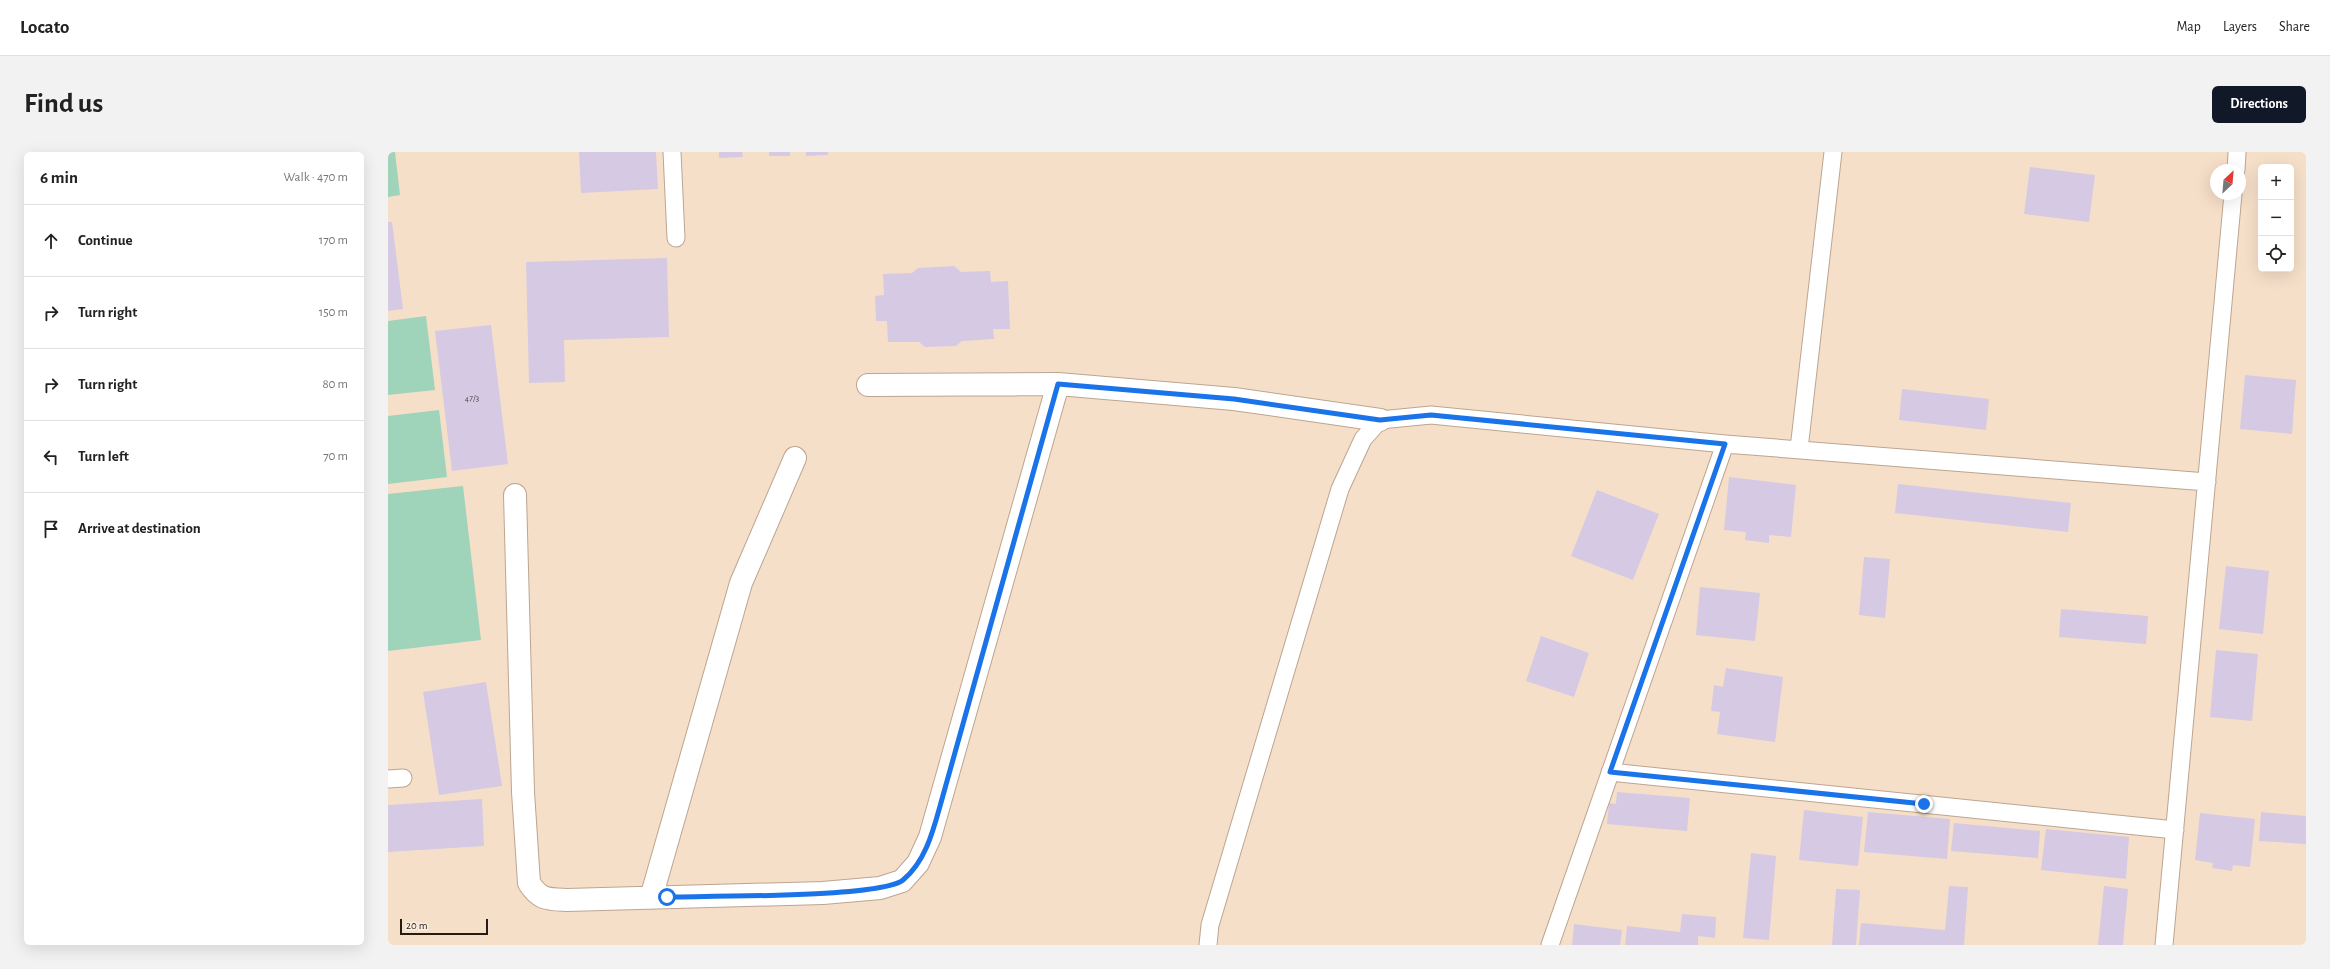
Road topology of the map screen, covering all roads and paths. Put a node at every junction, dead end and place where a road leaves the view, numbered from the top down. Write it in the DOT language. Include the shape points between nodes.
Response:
graph roads {
  1 [pos="672,152"];
  2 [pos="1833,152"];
  3 [pos="2226,152"];
  4 [pos="2233,164"];
  5 [pos="2232,200"];
  6 [pos="676,238"];
  7 [pos="1058,384"];
  8 [pos="868,385"];
  9 [pos="1380,420"];
  10 [pos="1725,444"];
  11 [pos="1799,449"];
  12 [pos="795,458"];
  13 [pos="2207,482"];
  14 [pos="515,496"];
  15 [pos="1610,772"];
  16 [pos="2175,830"];
  17 [pos="651,898"];
  18 [pos="1208,945"];
  19 [pos="1550,945"];
  20 [pos="2164,945"];
  1 -- 6 [label="lane"];
  2 -- 11 [label="lane"];
  3 -- 4 [label="lane"];
  5 -- 13 [label="lane"];
  7 -- 8 [label="street"];
  7 -- 9 [label="street" via="1234,399"];
  7 -- 17 [label="street" via="942,799 930,837 918,863 902,881 880,888 823,893"];
  9 -- 10 [label="lane" via="1431,415"];
  9 -- 18 [label="lane" via="1362,439 1340,489 1213,917"];
  10 -- 11 [label="lane"];
  10 -- 15 [label="lane"];
  11 -- 13 [label="lane"];
  12 -- 17 [label="street" via="741,582"];
  13 -- 16 [label="lane"];
  14 -- 17 [label="street" via="523,792 529,883 536,894 551,899"];
  15 -- 16 [label="lane"];
  15 -- 19 [label="lane"];
  16 -- 20 [label="lane"];
}
